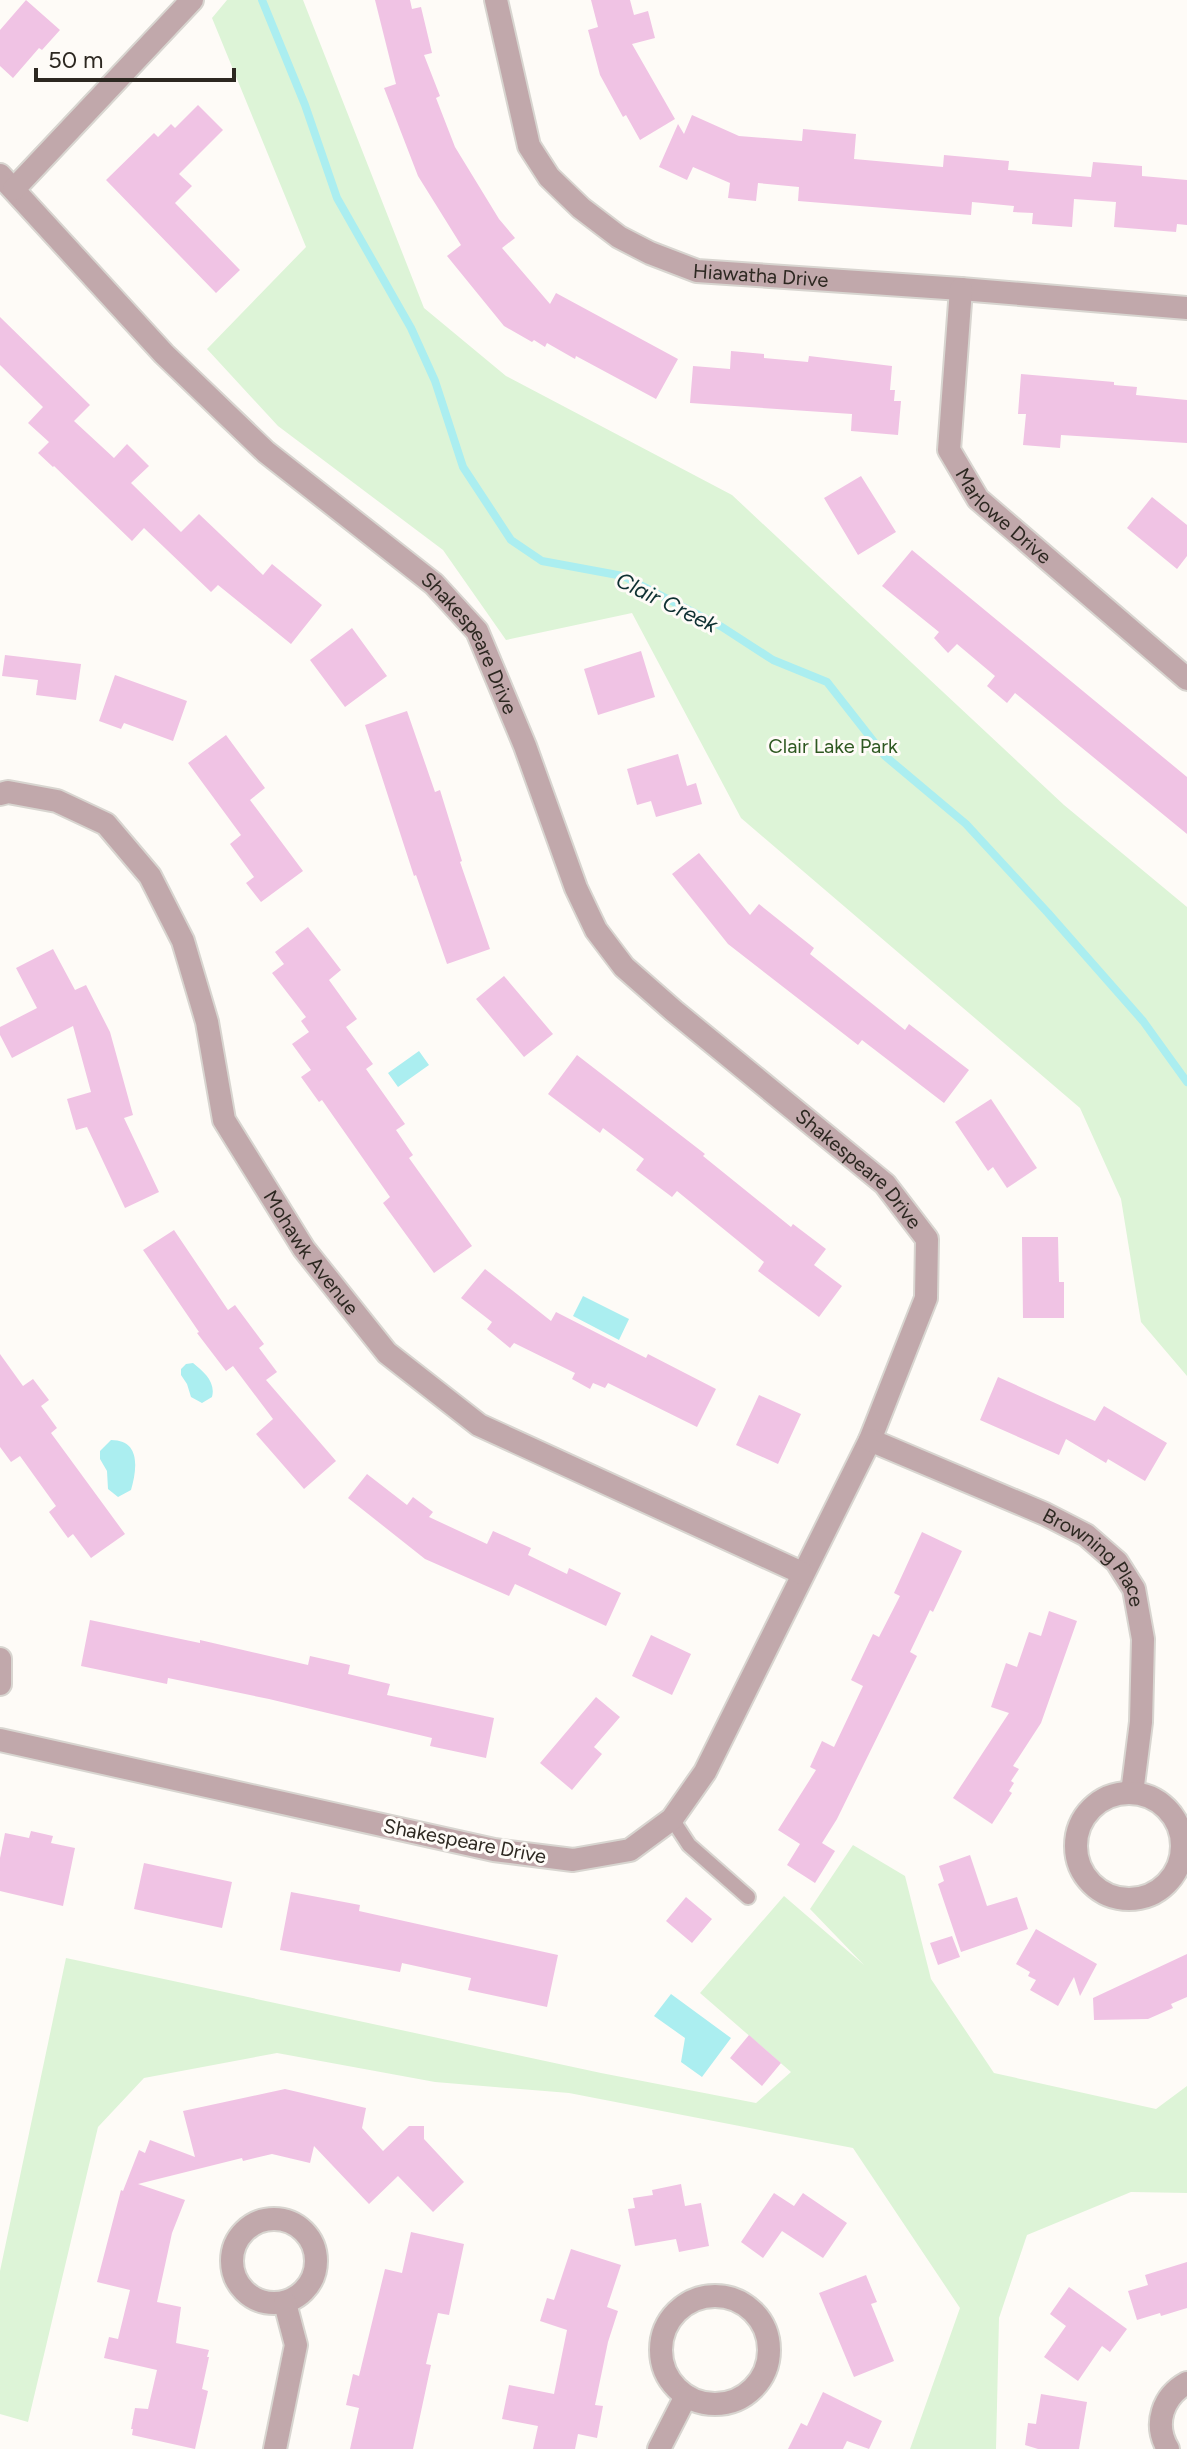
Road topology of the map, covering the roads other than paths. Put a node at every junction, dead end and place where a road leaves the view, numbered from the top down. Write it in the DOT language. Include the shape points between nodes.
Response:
graph roads {
  1 [pos="192,0"];
  2 [pos="496,0"];
  3 [pos="7,182"];
  4 [pos="961,289"];
  5 [pos="1187,308"];
  6 [pos="1187,679"];
  7 [pos="0,794"];
  8 [pos="870,1440"];
  9 [pos="802,1573"];
  10 [pos="0,1659"];
  11 [pos="0,1684"];
  12 [pos="0,1740"];
  13 [pos="1132,1793"];
  14 [pos="672,1819"];
  15 [pos="748,1897"];
  16 [pos="285,2303"];
  17 [pos="1187,2383"];
  18 [pos="686,2396"];
  19 [pos="275,2449"];
  20 [pos="659,2449"];
  21 [pos="1168,2449"];
  1 -- 3 [label="street"];
  2 -- 4 [label="street, Hiawatha Drive" via="529,146 549,177 619,237 697,271"];
  3 -- 8 [label="street, Shakespeare Drive" via="164,354 266,452 434,584 477,631 596,930 624,967 674,1011 885,1184 927,1239 926,1298"];
  4 -- 5 [label="street, Hiawatha Drive"];
  4 -- 6 [label="street, Marlowe Drive" via="949,450 978,499"];
  7 -- 9 [label="street, Mohawk Avenue" via="57,801 106,824 150,876 183,941 207,1022 224,1120 304,1249 387,1353 479,1425"];
  8 -- 9 [label="street, Shakespeare Drive"];
  8 -- 13 [label="street, Browning Place" via="1045,1514 1086,1535 1117,1562 1134,1589 1143,1639"];
  9 -- 14 [label="street, Shakespeare Drive" via="705,1772"];
  10 -- 11 [label="street"];
  12 -- 14 [label="street, Shakespeare Drive" via="494,1850 573,1860 630,1850"];
  13 -- 13 [label="street" via="1114,1795 1091,1809 1075,1842 1087,1879 1101,1891 1133,1899 1162,1888 1174,1874 1181,1835 1168,1810"];
  14 -- 15 [label="lane" via="689,1845"];
  16 -- 19 [label="street" via="296,2345"];
  17 -- 21 [label="street" via="1163,2408 1160,2430"];
  18 -- 18 [label="street" via="708,2404 727,2403 752,2390 764,2375 769,2338 748,2306 722,2296 703,2296 673,2315 661,2342 662,2361 669,2379"];
  18 -- 20 [label="street"];
}
